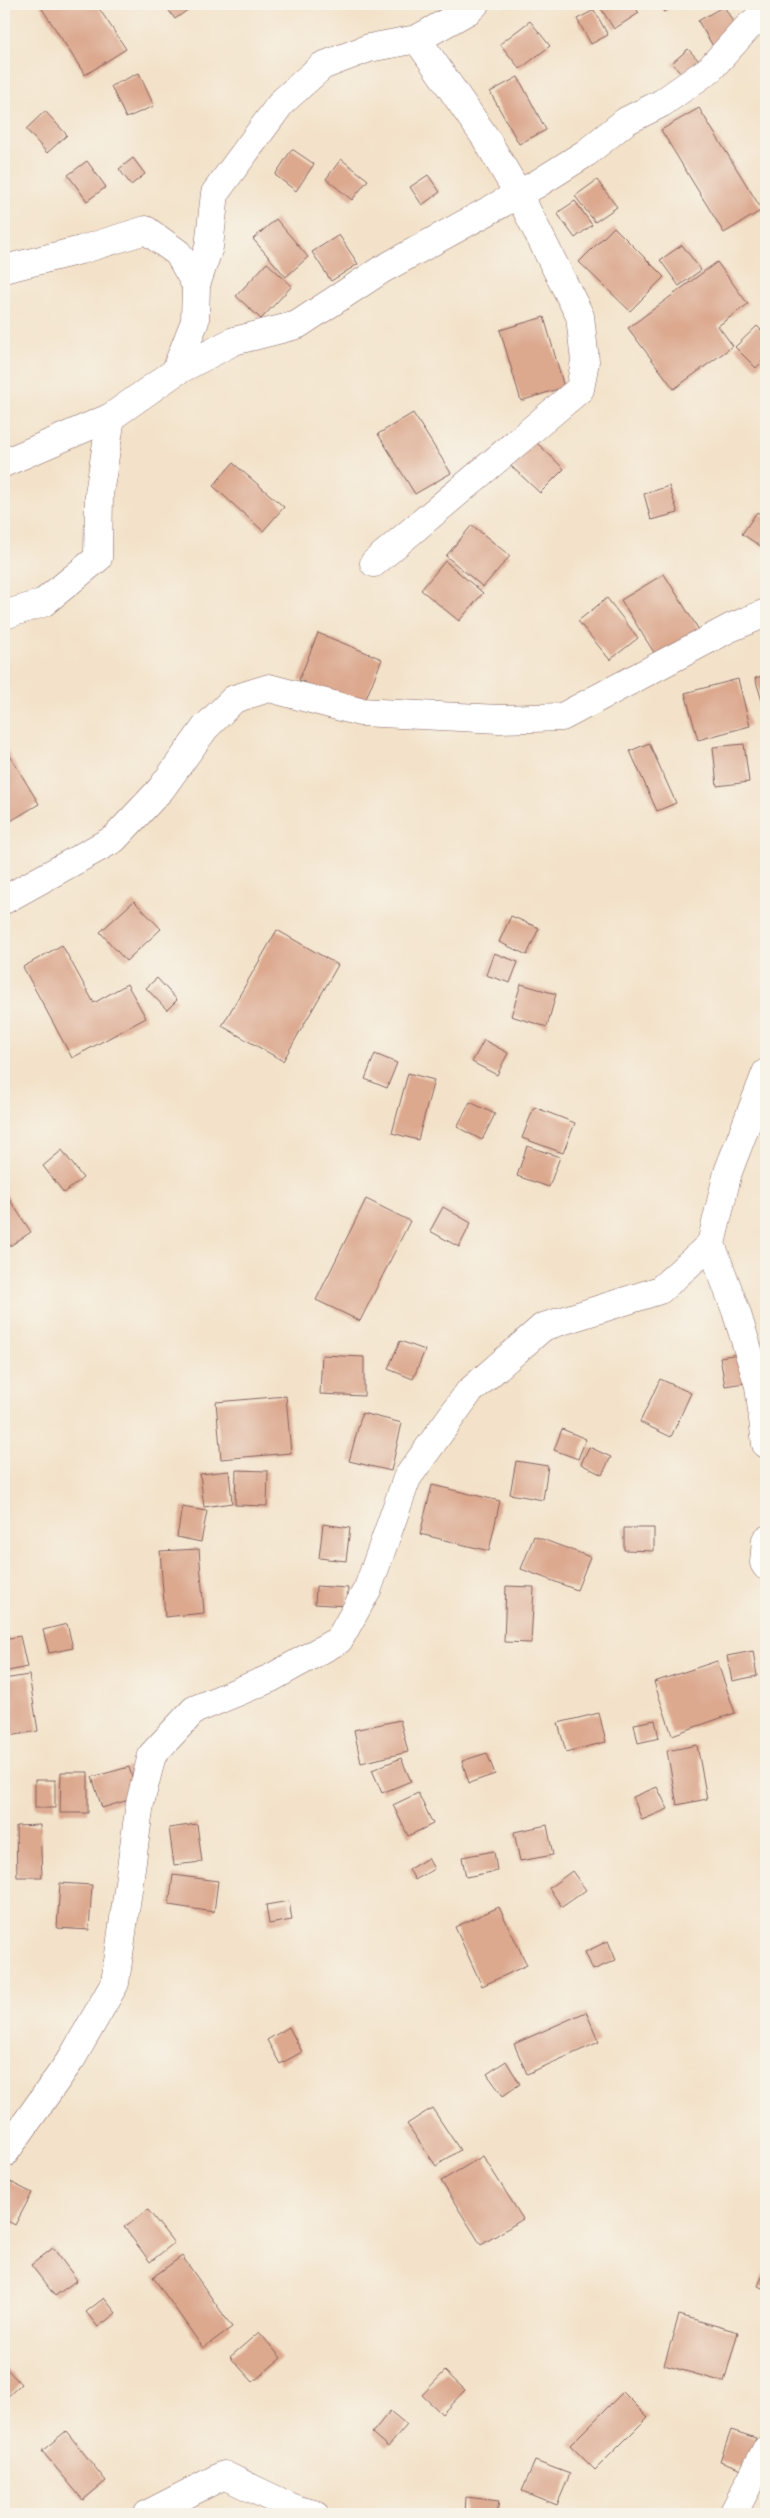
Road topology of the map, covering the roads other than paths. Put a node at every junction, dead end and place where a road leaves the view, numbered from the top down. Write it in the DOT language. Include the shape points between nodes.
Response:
graph roads {
  1 [pos="475,4"];
  2 [pos="766,12"];
  3 [pos="417,39"];
  4 [pos="519,195"];
  5 [pos="4,269"];
  6 [pos="196,285"];
  7 [pos="175,372"];
  8 [pos="110,417"];
  9 [pos="4,463"];
  10 [pos="374,563"];
  11 [pos="766,613"];
  12 [pos="4,614"];
  13 [pos="4,900"];
  14 [pos="766,1073"];
  15 [pos="711,1244"];
  16 [pos="766,1444"];
  17 [pos="766,1540"];
  18 [pos="766,1566"];
  19 [pos="4,2154"];
  20 [pos="766,2450"];
  21 [pos="148,2514"];
  22 [pos="314,2514"];
  23 [pos="734,2514"];
  1 -- 3 [label="street"];
  2 -- 4 [label="street" via="710,69 662,103 626,121 586,153"];
  3 -- 4 [label="street" via="485,137"];
  3 -- 6 [label="street" via="369,48 322,66 282,102 215,193 208,247"];
  4 -- 7 [label="street" via="381,270 297,325 234,341"];
  4 -- 10 [label="street" via="580,316 585,361 580,389"];
  5 -- 6 [label="street" via="146,230 178,253"];
  6 -- 7 [label="street" via="195,321"];
  7 -- 8 [label="street"];
  8 -- 9 [label="street"];
  8 -- 12 [label="street" via="98,494 98,558 43,603"];
  11 -- 13 [label="street" via="730,628 562,717 499,719 360,712 269,688 234,699 205,728 161,789 114,839"];
  14 -- 15 [label="street" via="728,1172"];
  15 -- 16 [label="street" via="759,1386"];
  15 -- 19 [label="street" via="660,1290 543,1327 470,1392 407,1478 368,1588 339,1640 271,1678 194,1710 152,1755 140,1802 115,1983 72,2058"];
  17 -- 18 [label="street"];
  20 -- 23 [label="street"];
  21 -- 22 [label="street" via="224,2475 295,2509"];
}
